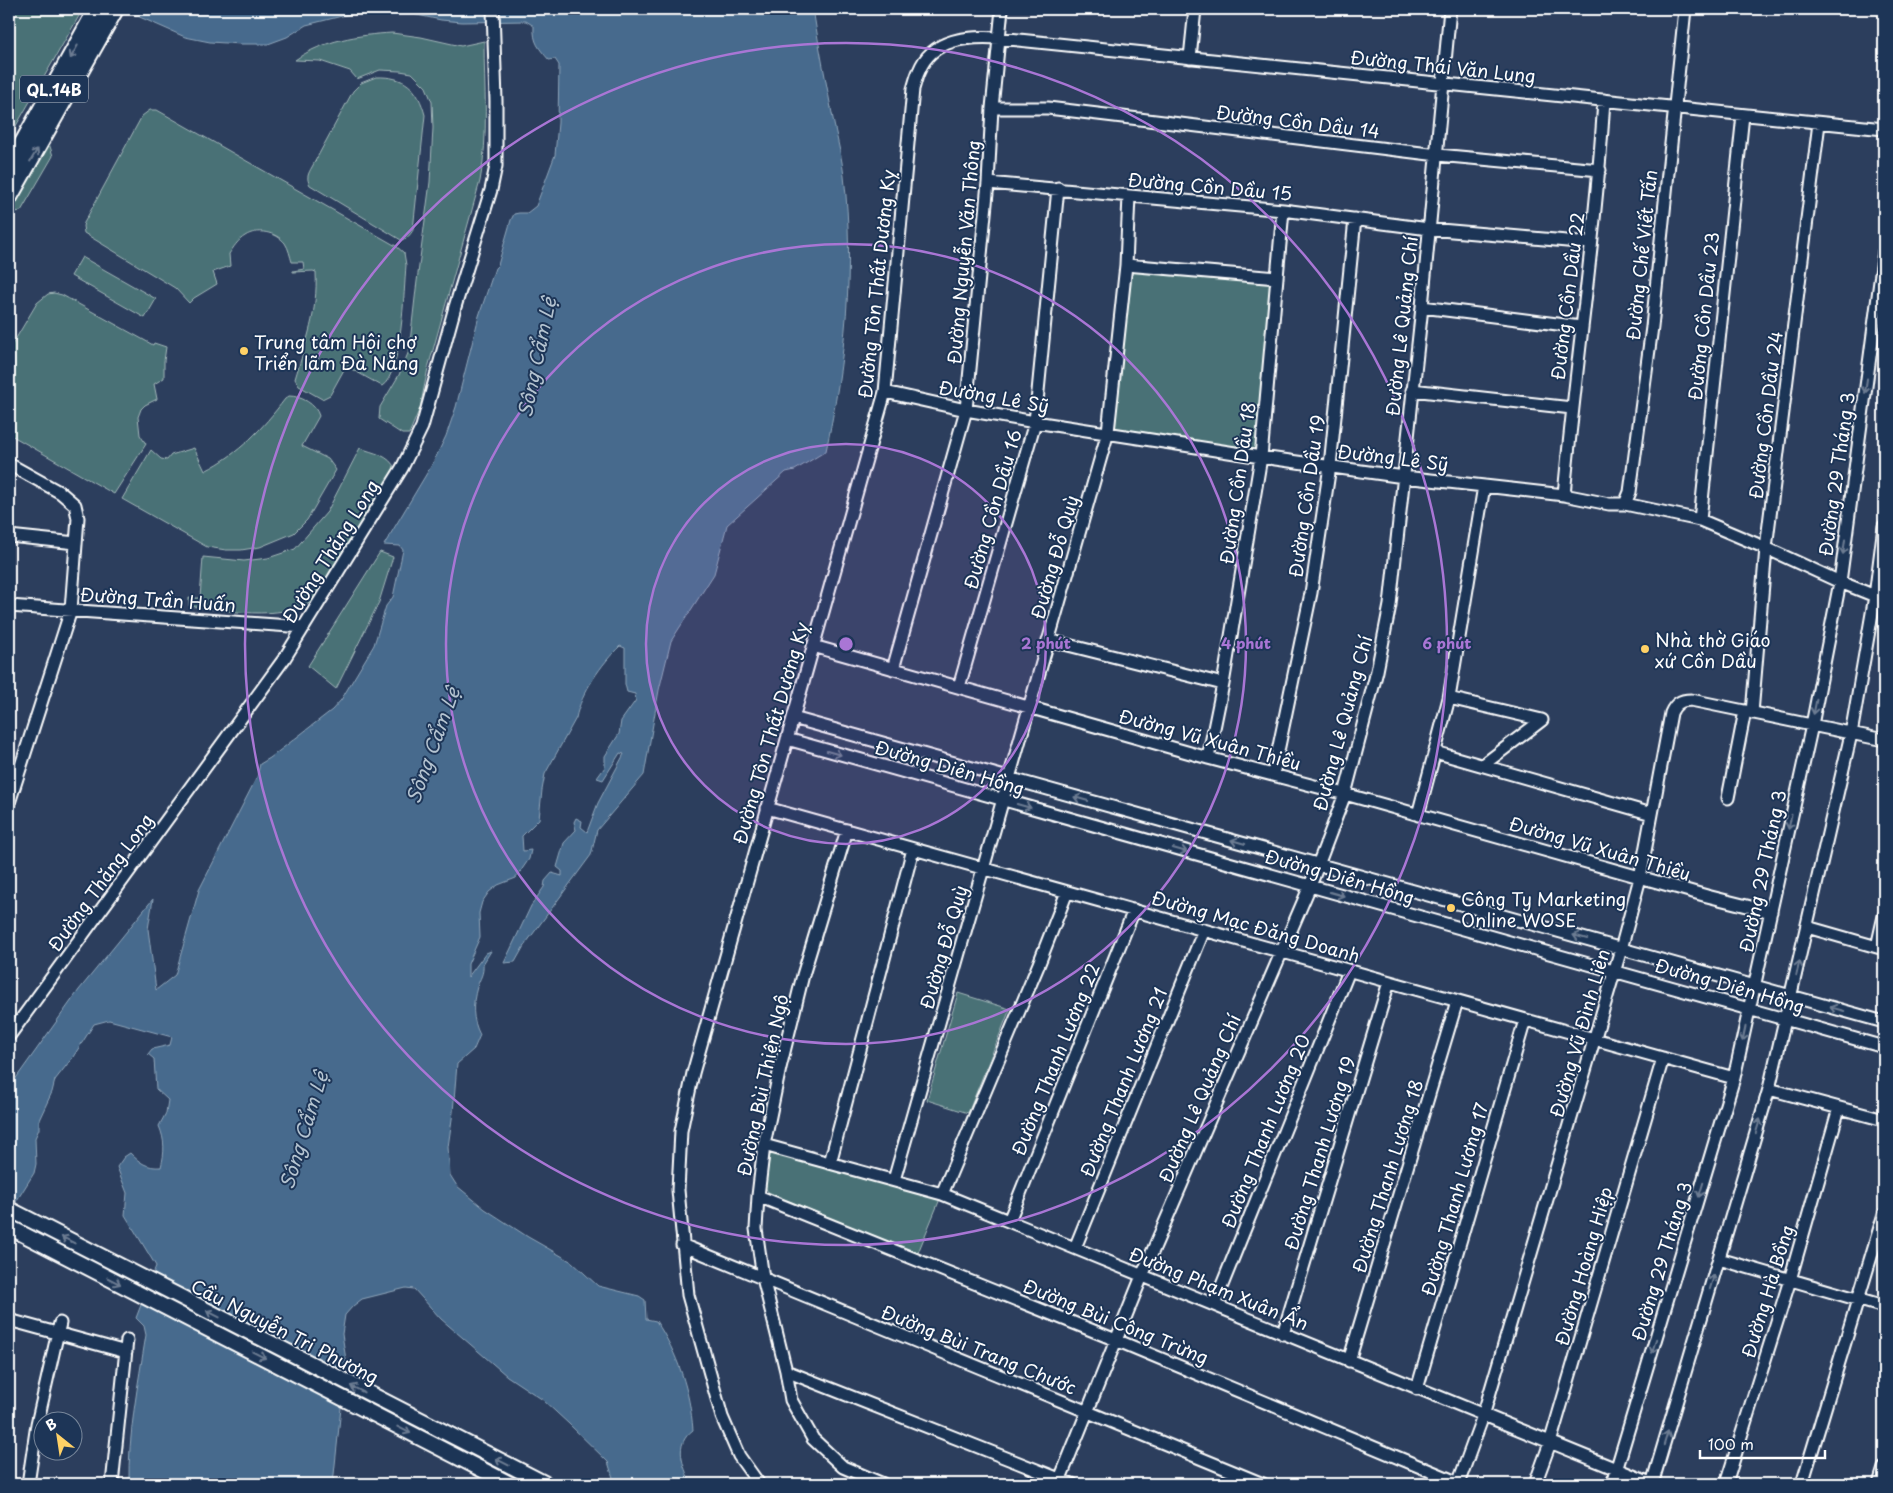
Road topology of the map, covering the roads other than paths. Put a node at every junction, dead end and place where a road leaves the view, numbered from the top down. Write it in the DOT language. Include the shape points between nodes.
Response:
graph roads {
  1 [pos="97,9"];
  2 [pos="115,9"];
  3 [pos="493,9"];
  4 [pos="1002,9"];
  5 [pos="1195,9"];
  6 [pos="1450,9"];
  7 [pos="1685,9"];
  8 [pos="999,38"];
  9 [pos="1190,58"];
  10 [pos="1444,83"];
  11 [pos="1604,100"];
  12 [pos="1674,107"];
  13 [pos="992,108"];
  14 [pos="1743,115"];
  15 [pos="1819,123"];
  16 [pos="1884,129"];
  17 [pos="1438,155"];
  18 [pos="9,168"];
  19 [pos="1600,170"];
  20 [pos="988,183"];
  21 [pos="1058,188"];
  22 [pos="1129,196"];
  23 [pos="9,197"];
  24 [pos="1283,210"];
  25 [pos="1355,219"];
  26 [pos="1429,229"];
  27 [pos="1590,243"];
  28 [pos="1884,251"];
  29 [pos="1126,265"];
  30 [pos="1277,278"];
  31 [pos="1422,307"];
  32 [pos="1581,327"];
  33 [pos="1412,390"];
  34 [pos="885,392"];
  35 [pos="1572,408"];
  36 [pos="966,410"];
  37 [pos="1035,422"];
  38 [pos="1108,432"];
  39 [pos="1261,457"];
  40 [pos="9,464"];
  41 [pos="1330,466"];
  42 [pos="1404,476"];
  43 [pos="1484,486"];
  44 [pos="1564,495"];
  45 [pos="1625,504"];
  46 [pos="1700,520"];
  47 [pos="1884,526"];
  48 [pos="9,536"];
  49 [pos="76,543"];
  50 [pos="1766,548"];
  51 [pos="1840,582"];
  52 [pos="1879,597"];
  53 [pos="9,606"];
  54 [pos="70,610"];
  55 [pos="304,627"];
  56 [pos="1048,640"];
  57 [pos="813,646"];
  58 [pos="893,669"];
  59 [pos="1224,684"];
  60 [pos="959,688"];
  61 [pos="1449,698"];
  62 [pos="1030,707"];
  63 [pos="1748,712"];
  64 [pos="793,718"];
  65 [pos="1812,725"];
  66 [pos="1851,734"];
  67 [pos="787,740"];
  68 [pos="1884,740"];
  69 [pos="1434,752"];
  70 [pos="1208,758"];
  71 [pos="1483,765"];
  72 [pos="1273,775"];
  73 [pos="1009,778"];
  74 [pos="11,786"];
  75 [pos="1345,794"];
  76 [pos="1728,798"];
  77 [pos="1002,800"];
  78 [pos="9,803"];
  79 [pos="767,808"];
  80 [pos="1652,814"];
  81 [pos="1418,815"];
  82 [pos="847,830"];
  83 [pos="913,849"];
  84 [pos="1317,864"];
  85 [pos="984,869"];
  86 [pos="1640,878"];
  87 [pos="1310,886"];
  88 [pos="1067,892"];
  89 [pos="1134,910"];
  90 [pos="1771,912"];
  91 [pos="1884,916"];
  92 [pos="1807,927"];
  93 [pos="1204,930"];
  94 [pos="1881,948"];
  95 [pos="1621,949"];
  96 [pos="1281,953"];
  97 [pos="1349,970"];
  98 [pos="1615,971"];
  99 [pos="1389,982"];
  100 [pos="1755,986"];
  101 [pos="1791,997"];
  102 [pos="1457,1001"];
  103 [pos="1750,1009"];
  104 [pos="1786,1019"];
  105 [pos="1525,1020"];
  106 [pos="1884,1022"];
  107 [pos="9,1036"];
  108 [pos="1596,1039"];
  109 [pos="1884,1046"];
  110 [pos="1663,1058"];
  111 [pos="1734,1078"];
  112 [pos="1769,1089"];
  113 [pos="1839,1108"];
  114 [pos="1884,1120"];
  115 [pos="764,1145"];
  116 [pos="830,1163"];
  117 [pos="894,1180"];
  118 [pos="942,1194"];
  119 [pos="758,1196"];
  120 [pos="9,1209"];
  121 [pos="1884,1214"];
  122 [pos="1009,1220"];
  123 [pos="9,1227"];
  124 [pos="682,1245"];
  125 [pos="1075,1248"];
  126 [pos="1719,1259"];
  127 [pos="1142,1276"];
  128 [pos="763,1278"];
  129 [pos="1790,1280"];
  130 [pos="1859,1300"];
  131 [pos="1214,1306"];
  132 [pos="1884,1307"];
  133 [pos="9,1320"];
  134 [pos="58,1329"];
  135 [pos="1283,1334"];
  136 [pos="127,1340"];
  137 [pos="1116,1340"];
  138 [pos="126,1352"];
  139 [pos="1349,1361"];
  140 [pos="786,1372"];
  141 [pos="1417,1389"];
  142 [pos="1087,1412"];
  143 [pos="1483,1416"];
  144 [pos="1550,1443"];
  145 [pos="1884,1468"];
  146 [pos="1617,1470"];
  147 [pos="1059,1482"];
  148 [pos="28,1484"];
  149 [pos="112,1484"];
  150 [pos="510,1484"];
  151 [pos="546,1484"];
  152 [pos="759,1484"];
  153 [pos="883,1484"];
  154 [pos="1072,1484"];
  155 [pos="1263,1484"];
  156 [pos="1459,1484"];
  157 [pos="1535,1484"];
  158 [pos="1612,1484"];
  159 [pos="1652,1484"];
  160 [pos="1726,1484"];
  161 [pos="1802,1484"];
  162 [pos="1879,1484"];
  1 -- 18 [label="highway, QL.14B, one-way"];
  23 -- 2 [label="highway, QL.14B, one-way"];
  3 -- 55 [label="street, Đường Thăng Long" via="496,166 426,415 402,468"];
  4 -- 8 [label="street, Đường Nguyễn Văn Thông"];
  5 -- 9 [label="street"];
  6 -- 10 [label="street, Đường Lê Quảng Chí"];
  7 -- 12 [label="street, Đường Chế Viết Tấn"];
  8 -- 9 [label="street, Đường Thái Văn Lung"];
  8 -- 13 [label="street, Đường Nguyễn Văn Thông"];
  8 -- 34 [label="street, Đường Tôn Thất Dương Kỵ" via="955,40 932,52 919,69 913,90"];
  9 -- 10 [label="street, Đường Thái Văn Lung"];
  10 -- 11 [label="street, Đường Thái Văn Lung"];
  10 -- 17 [label="street, Đường Lê Quảng Chí"];
  11 -- 12 [label="street, Đường Thái Văn Lung"];
  11 -- 19 [label="street, Đường Cồn Dầu 22"];
  12 -- 14 [label="street, Đường Thái Văn Lung"];
  12 -- 45 [label="street, Đường Chế Viết Tấn" via="1652,328 1630,492"];
  13 -- 17 [label="street, Đường Cồn Dầu 14" via="1048,108"];
  13 -- 20 [label="street, Đường Nguyễn Văn Thông"];
  14 -- 15 [label="street, Đường Thái Văn Lung"];
  14 -- 46 [label="street, Đường Cồn Dầu 23"];
  15 -- 16 [label="street, Đường Thái Văn Lung"];
  15 -- 50 [label="street, Đường Cồn Dầu 24"];
  17 -- 19 [label="street, Đường Cồn Dầu 14"];
  17 -- 26 [label="street, Đường Lê Quảng Chí"];
  19 -- 27 [label="street, Đường Cồn Dầu 22"];
  20 -- 21 [label="street, Đường Cồn Dầu 15"];
  20 -- 36 [label="street, Đường Nguyễn Văn Thông"];
  21 -- 22 [label="street, Đường Cồn Dầu 15"];
  21 -- 37 [label="street, Đường Cồn Dầu 16"];
  22 -- 24 [label="street, Đường Cồn Dầu 15"];
  22 -- 29 [label="street, Đường Đỗ Quỳ"];
  24 -- 25 [label="street, Đường Cồn Dầu 15"];
  24 -- 30 [label="street, Đường Cồn Dầu 18"];
  25 -- 26 [label="street, Đường Cồn Dầu 15"];
  25 -- 41 [label="street, Đường Cồn Dầu 19"];
  26 -- 27 [label="street, Đường Cồn Dầu 15"];
  26 -- 31 [label="street, Đường Lê Quảng Chí"];
  27 -- 32 [label="street, Đường Cồn Dầu 22"];
  28 -- 51 [label="street, Đường 29 Tháng 3, one-way"];
  29 -- 30 [label="street"];
  29 -- 38 [label="street, Đường Đỗ Quỳ"];
  30 -- 39 [label="street, Đường Cồn Dầu 18"];
  31 -- 32 [label="street"];
  31 -- 33 [label="street, Đường Lê Quảng Chí"];
  32 -- 35 [label="street, Đường Cồn Dầu 22"];
  33 -- 35 [label="street"];
  33 -- 42 [label="street, Đường Lê Quảng Chí"];
  34 -- 36 [label="street, Đường Lê Sỹ"];
  34 -- 57 [label="street, Đường Tôn Thất Dương Kỵ"];
  35 -- 44 [label="street, Đường Cồn Dầu 22"];
  36 -- 37 [label="street, Đường Lê Sỹ"];
  36 -- 58 [label="street, Đường Nguyễn Văn Thông"];
  37 -- 38 [label="street, Đường Lê Sỹ"];
  37 -- 60 [label="street, Đường Cồn Dầu 16"];
  38 -- 39 [label="street, Đường Lê Sỹ"];
  38 -- 56 [label="street, Đường Đỗ Quỳ"];
  39 -- 41 [label="street, Đường Lê Sỹ"];
  39 -- 59 [label="street, Đường Cồn Dầu 18"];
  40 -- 49 [label="street" via="61,493 75,505 78,518"];
  41 -- 42 [label="street, Đường Lê Sỹ"];
  41 -- 72 [label="street, Đường Cồn Dầu 19" via="1311,593"];
  42 -- 43 [label="street, Đường Lê Sỹ"];
  42 -- 75 [label="street, Đường Lê Quảng Chí" via="1390,605 1377,671"];
  43 -- 44 [label="street, Đường Lê Sỹ"];
  43 -- 61 [label="street"];
  44 -- 45 [label="street, Đường Lê Sỹ"];
  45 -- 46 [label="street, Đường Lê Sỹ"];
  46 -- 50 [label="street, Đường Lê Sỹ"];
  47 -- 52 [label="street"];
  48 -- 49 [label="street"];
  49 -- 54 [label="street"];
  50 -- 51 [label="street, Đường Lê Sỹ"];
  50 -- 63 [label="street, Đường Cồn Dầu 24"];
  51 -- 52 [label="street, Đường Lê Sỹ"];
  51 -- 65 [label="street, Đường 29 Tháng 3, one-way"];
  52 -- 66 [label="street"];
  53 -- 54 [label="street, Đường Trần Huấn"];
  54 -- 55 [label="street, Đường Trần Huấn"];
  54 -- 74 [label="street"];
  55 -- 107 [label="street, Đường Thăng Long"];
  56 -- 59 [label="street"];
  56 -- 62 [label="street, Đường Đỗ Quỳ"];
  57 -- 58 [label="street, Đường Vũ Xuân Thiều"];
  57 -- 64 [label="street, Đường Tôn Thất Dương Kỵ"];
  58 -- 60 [label="street, Đường Vũ Xuân Thiều"];
  59 -- 70 [label="street, Đường Cồn Dầu 18"];
  60 -- 62 [label="street, Đường Vũ Xuân Thiều"];
  61 -- 69 [label="street"];
  61 -- 71 [label="street" via="1542,720"];
  62 -- 70 [label="street, Đường Vũ Xuân Thiều"];
  62 -- 73 [label="street, Đường Đỗ Quỳ"];
  63 -- 65 [label="street, Đường Vũ Đình Liên"];
  63 -- 76 [label="street, Đường Cồn Dầu 24"];
  63 -- 80 [label="street, Đường Vũ Đình Liên" via="1691,700 1682,700 1675,705"];
  64 -- 67 [label="street, Đường Tôn Thất Dương Kỵ"];
  64 -- 73 [label="street, Đường Diên Hồng"];
  65 -- 66 [label="street, Đường Vũ Đình Liên"];
  65 -- 90 [label="street, Đường 29 Tháng 3, one-way"];
  66 -- 68 [label="street, Đường Vũ Đình Liên"];
  66 -- 92 [label="street"];
  67 -- 77 [label="street, Đường Diên Hồng, one-way"];
  67 -- 79 [label="street, Đường Tôn Thất Dương Kỵ"];
  69 -- 71 [label="street"];
  69 -- 81 [label="street"];
  70 -- 72 [label="street, Đường Vũ Xuân Thiều"];
  71 -- 80 [label="street"];
  72 -- 75 [label="street, Đường Vũ Xuân Thiều"];
  73 -- 77 [label="street, Đường Đỗ Quỳ"];
  84 -- 73 [label="street, Đường Diên Hồng, one-way"];
  74 -- 78 [label="street"];
  75 -- 81 [label="street, Đường Vũ Xuân Thiều"];
  75 -- 84 [label="street, Đường Lê Quảng Chí"];
  77 -- 85 [label="street, Đường Đỗ Quỳ"];
  77 -- 87 [label="street, Đường Diên Hồng, one-way"];
  79 -- 82 [label="street, Đường Mạc Đăng Doanh"];
  79 -- 124 [label="street, Đường Tôn Thất Dương Kỵ" via="693,1072 681,1131 678,1190"];
  80 -- 86 [label="street, Đường Vũ Đình Liên"];
  81 -- 86 [label="street, Đường Vũ Xuân Thiều"];
  82 -- 83 [label="street, Đường Mạc Đăng Doanh"];
  82 -- 115 [label="street, Đường Bùi Thiện Ngộ" via="803,976"];
  83 -- 85 [label="street, Đường Mạc Đăng Doanh"];
  83 -- 116 [label="street"];
  84 -- 87 [label="street, Đường Lê Quảng Chí"];
  95 -- 84 [label="street, Đường Diên Hồng, one-way"];
  85 -- 88 [label="street, Đường Mạc Đăng Doanh"];
  85 -- 117 [label="street, Đường Đỗ Quỳ"];
  86 -- 90 [label="street, Đường Vũ Xuân Thiều"];
  86 -- 95 [label="street, Đường Vũ Đình Liên"];
  87 -- 96 [label="street, Đường Lê Quảng Chí"];
  87 -- 98 [label="street, Đường Diên Hồng, one-way"];
  88 -- 89 [label="street, Đường Mạc Đăng Doanh"];
  88 -- 118 [label="street"];
  89 -- 93 [label="street, Đường Mạc Đăng Doanh"];
  89 -- 122 [label="street, Đường Thanh Lương 22"];
  90 -- 100 [label="street, Đường 29 Tháng 3"];
  91 -- 94 [label="street"];
  92 -- 94 [label="street"];
  101 -- 92 [label="street, one-way"];
  93 -- 96 [label="street, Đường Mạc Đăng Doanh"];
  93 -- 125 [label="street, Đường Thanh Lương 21"];
  95 -- 98 [label="street, Đường Vũ Đình Liên"];
  95 -- 100 [label="street, Đường Diên Hồng"];
  96 -- 97 [label="street, Đường Mạc Đăng Doanh"];
  96 -- 127 [label="street, Đường Lê Quảng Chí"];
  97 -- 99 [label="street, Đường Mạc Đăng Doanh"];
  97 -- 131 [label="street, Đường Thanh Lương 20"];
  98 -- 103 [label="street, Đường Diên Hồng"];
  98 -- 108 [label="street, Đường Vũ Đình Liên"];
  99 -- 102 [label="street, Đường Mạc Đăng Doanh"];
  99 -- 135 [label="street, Đường Thanh Lương 19"];
  100 -- 101 [label="street, Đường Diên Hồng"];
  100 -- 103 [label="street, Đường 29 Tháng 3"];
  101 -- 104 [label="street"];
  106 -- 101 [label="street, Đường Diên Hồng, one-way"];
  102 -- 105 [label="street, Đường Mạc Đăng Doanh"];
  102 -- 139 [label="street, Đường Thanh Lương 18"];
  103 -- 104 [label="street, Đường Diên Hồng"];
  103 -- 111 [label="street, Đường 29 Tháng 3, one-way"];
  104 -- 109 [label="street, Đường Diên Hồng"];
  104 -- 112 [label="street"];
  105 -- 108 [label="street, Đường Mạc Đăng Doanh"];
  105 -- 141 [label="street, Đường Thanh Lương 17"];
  108 -- 110 [label="street, Đường Mạc Đăng Doanh"];
  108 -- 143 [label="street, Đường Vũ Đình Liên"];
  110 -- 111 [label="street, Đường Mạc Đăng Doanh"];
  110 -- 144 [label="street, Đường Hoàng Hiệp"];
  111 -- 146 [label="street, Đường 29 Tháng 3, one-way"];
  112 -- 113 [label="street"];
  126 -- 112 [label="street, one-way"];
  113 -- 114 [label="street"];
  113 -- 129 [label="street, Đường Hà Bồng"];
  115 -- 116 [label="street, Đường Phạm Xuân Ẩn"];
  115 -- 119 [label="street, Đường Bùi Thiện Ngộ"];
  116 -- 117 [label="street, Đường Phạm Xuân Ẩn"];
  117 -- 118 [label="street, Đường Phạm Xuân Ẩn"];
  118 -- 122 [label="street, Đường Phạm Xuân Ẩn"];
  119 -- 128 [label="street, Đường Bùi Thiện Ngộ" via="756,1229"];
  119 -- 137 [label="street, Đường Bùi Công Trừng"];
  151 -- 120 [label="main road, Cầu Nguyễn Tri Phương, one-way"];
  121 -- 130 [label="street"];
  122 -- 125 [label="street, Đường Phạm Xuân Ẩn"];
  123 -- 150 [label="main road, Cầu Nguyễn Tri Phương, one-way"];
  124 -- 128 [label="street, Đường Bùi Trang Chước"];
  124 -- 152 [label="street, Đường Tôn Thất Dương Kỵ" via="688,1295 722,1417 739,1456"];
  125 -- 127 [label="street, Đường Phạm Xuân Ẩn"];
  126 -- 129 [label="street"];
  159 -- 126 [label="street, one-way"];
  127 -- 131 [label="street, Đường Phạm Xuân Ẩn"];
  127 -- 137 [label="street, Đường Lê Quảng Chí"];
  128 -- 140 [label="street, Đường Bùi Thiện Ngộ"];
  128 -- 142 [label="street, Đường Bùi Trang Chước"];
  129 -- 130 [label="street"];
  129 -- 160 [label="street, Đường Hà Bồng"];
  130 -- 132 [label="street"];
  130 -- 161 [label="street"];
  131 -- 135 [label="street, Đường Phạm Xuân Ẩn"];
  133 -- 134 [label="street"];
  134 -- 138 [label="street"];
  134 -- 148 [label="street"];
  135 -- 139 [label="street, Đường Phạm Xuân Ẩn"];
  136 -- 138 [label="street"];
  137 -- 142 [label="street, Đường Lê Quảng Chí"];
  137 -- 156 [label="street, Đường Bùi Công Trừng"];
  138 -- 149 [label="street"];
  139 -- 141 [label="street, Đường Phạm Xuân Ẩn"];
  140 -- 147 [label="street"];
  140 -- 153 [label="street, Đường Bùi Thiện Ngộ" via="791,1400 813,1439 843,1467"];
  141 -- 143 [label="street, Đường Phạm Xuân Ẩn"];
  142 -- 147 [label="street, Đường Lê Quảng Chí"];
  142 -- 155 [label="street, Đường Bùi Trang Chước"];
  143 -- 144 [label="street, Đường Phạm Xuân Ẩn"];
  143 -- 156 [label="street, Đường Vũ Đình Liên"];
  144 -- 146 [label="street, Đường Phạm Xuân Ẩn"];
  144 -- 157 [label="street, Đường Hoàng Hiệp"];
  145 -- 162 [label="street"];
  146 -- 158 [label="street, Đường 29 Tháng 3"];
  146 -- 159 [label="street, Đường Phạm Xuân Ẩn"];
  147 -- 154 [label="street"];
}
